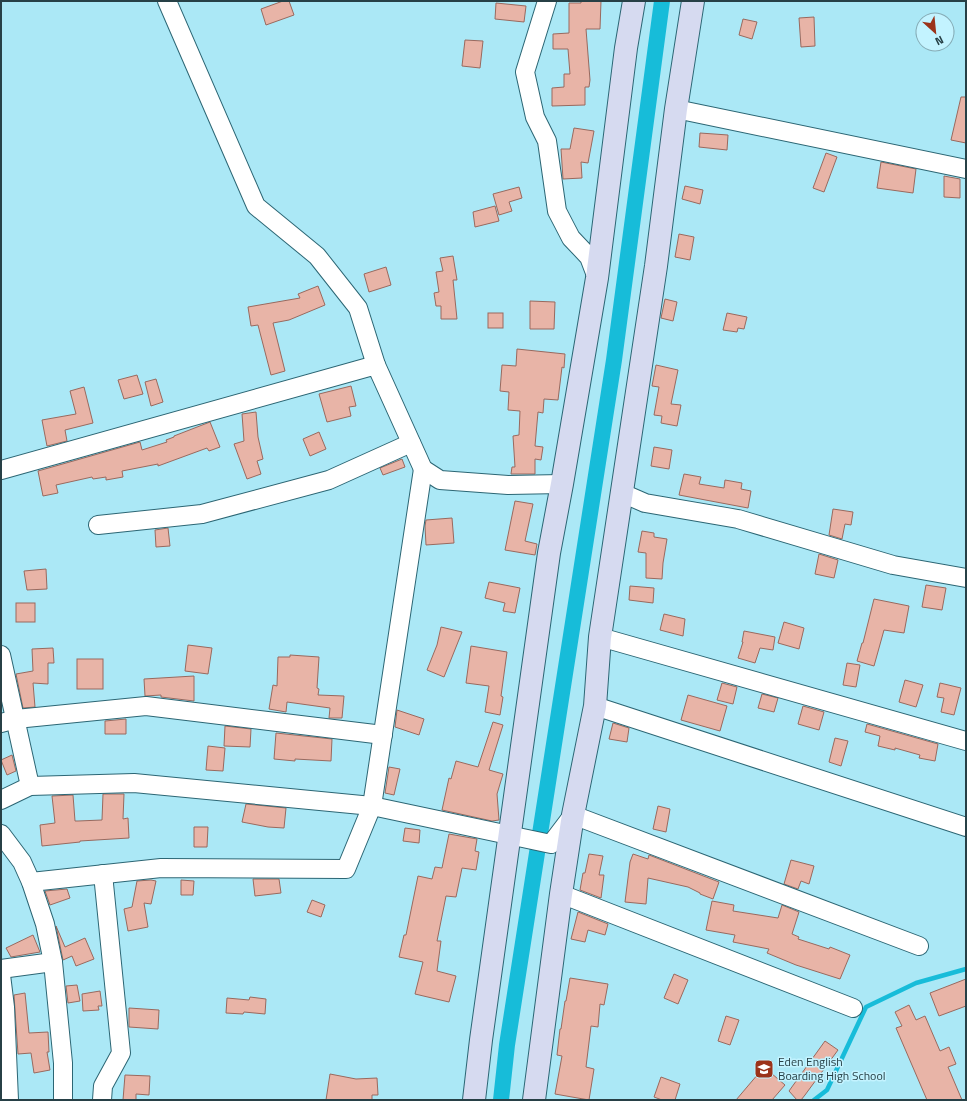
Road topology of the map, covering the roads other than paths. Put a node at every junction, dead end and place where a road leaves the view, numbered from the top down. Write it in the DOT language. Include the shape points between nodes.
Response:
graph roads {
  1 [pos="166,1"];
  2 [pos="548,1"];
  3 [pos="634,1"];
  4 [pos="694,1"];
  5 [pos="676,109"];
  6 [pos="966,169"];
  7 [pos="597,278"];
  8 [pos="376,365"];
  9 [pos="411,443"];
  10 [pos="423,469"];
  11 [pos="1,470"];
  12 [pos="562,484"];
  13 [pos="622,493"];
  14 [pos="98,525"];
  15 [pos="966,578"];
  16 [pos="600,638"];
  17 [pos="1,655"];
  18 [pos="595,706"];
  19 [pos="9,721"];
  20 [pos="383,735"];
  21 [pos="966,741"];
  22 [pos="30,786"];
  23 [pos="1,800"];
  24 [pos="372,806"];
  25 [pos="573,815"];
  26 [pos="966,827"];
  27 [pos="1,834"];
  28 [pos="519,838"];
  29 [pos="103,874"];
  30 [pos="31,882"];
  31 [pos="561,894"];
  32 [pos="919,946"];
  33 [pos="53,962"];
  34 [pos="1,969"];
  35 [pos="1,975"];
  36 [pos="853,1008"];
  37 [pos="538,1099"];
  38 [pos="9,1100"];
  39 [pos="63,1100"];
  40 [pos="102,1100"];
  41 [pos="474,1100"];
  1 -- 8 [label="street" via="256,206 317,256 358,308"];
  2 -- 7 [label="street" via="525,72 535,117 547,141 557,211 571,238 589,257"];
  3 -- 7 [label="main road"];
  4 -- 5 [label="main road"];
  5 -- 6 [label="street"];
  5 -- 13 [label="main road" via="656,266"];
  7 -- 12 [label="main road"];
  8 -- 9 [label="street"];
  8 -- 11 [label="street"];
  9 -- 10 [label="street"];
  9 -- 14 [label="street" via="329,480 202,514"];
  10 -- 12 [label="street" via="440,480"];
  10 -- 20 [label="street"];
  12 -- 28 [label="main road" via="548,561"];
  13 -- 15 [label="street" via="645,503 738,519 893,565"];
  13 -- 16 [label="main road"];
  16 -- 18 [label="main road"];
  16 -- 21 [label="street"];
  17 -- 19 [label="street"];
  18 -- 25 [label="main road"];
  18 -- 26 [label="street"];
  19 -- 20 [label="street" via="146,706"];
  19 -- 22 [label="street"];
  20 -- 24 [label="street"];
  22 -- 23 [label="street"];
  22 -- 24 [label="street" via="134,783"];
  24 -- 28 [label="street"];
  24 -- 29 [label="street" via="346,869 161,868"];
  25 -- 28 [label="street" via="551,844"];
  25 -- 31 [label="main road"];
  25 -- 32 [label="street"];
  27 -- 30 [label="street" via="22,862"];
  28 -- 41 [label="main road"];
  29 -- 30 [label="street"];
  29 -- 40 [label="street" via="121,1053 103,1086"];
  30 -- 33 [label="street" via="45,924"];
  31 -- 36 [label="street"];
  31 -- 37 [label="main road"];
  33 -- 34 [label="street"];
  33 -- 39 [label="street" via="63,1063"];
  35 -- 38 [label="street"];
}
